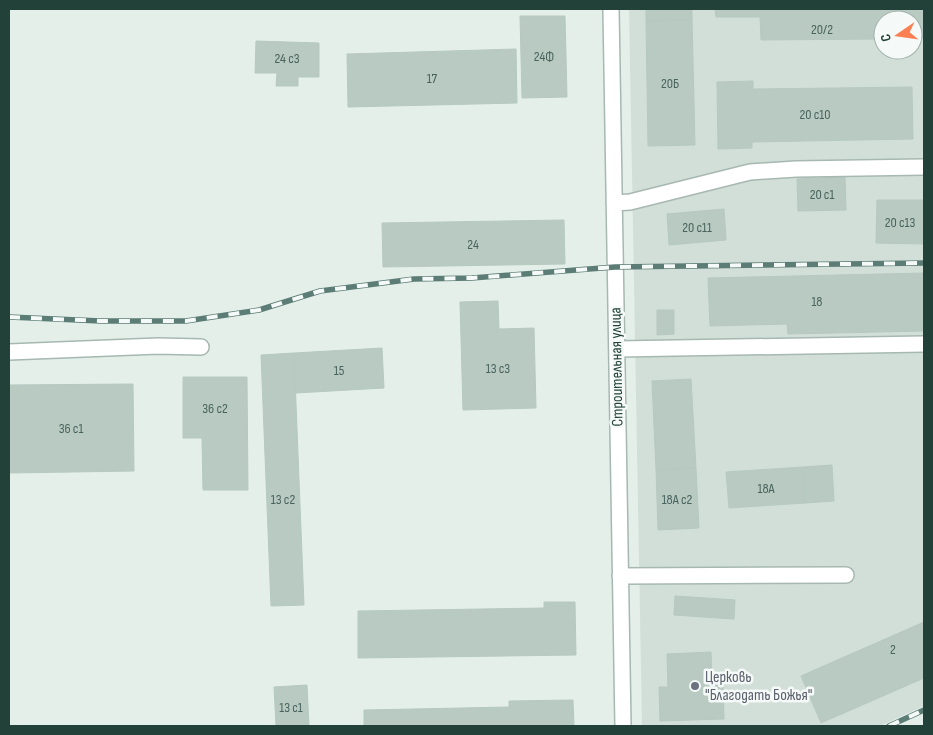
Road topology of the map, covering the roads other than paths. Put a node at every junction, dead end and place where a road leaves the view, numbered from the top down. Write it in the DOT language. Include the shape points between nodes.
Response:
graph roads {
  1 [pos="611,9"];
  2 [pos="924,166"];
  3 [pos="614,203"];
  4 [pos="924,344"];
  5 [pos="201,347"];
  6 [pos="617,349"];
  7 [pos="9,352"];
  8 [pos="846,575"];
  9 [pos="620,576"];
  10 [pos="623,726"];
  1 -- 3 [label="street, Строительная улица"];
  2 -- 3 [label="street" via="750,172 630,202"];
  3 -- 6 [label="street, Строительная улица"];
  4 -- 6 [label="street"];
  5 -- 7 [label="street"];
  6 -- 9 [label="street, Строительная улица"];
  8 -- 9 [label="street"];
  9 -- 10 [label="street, Строительная улица"];
}
